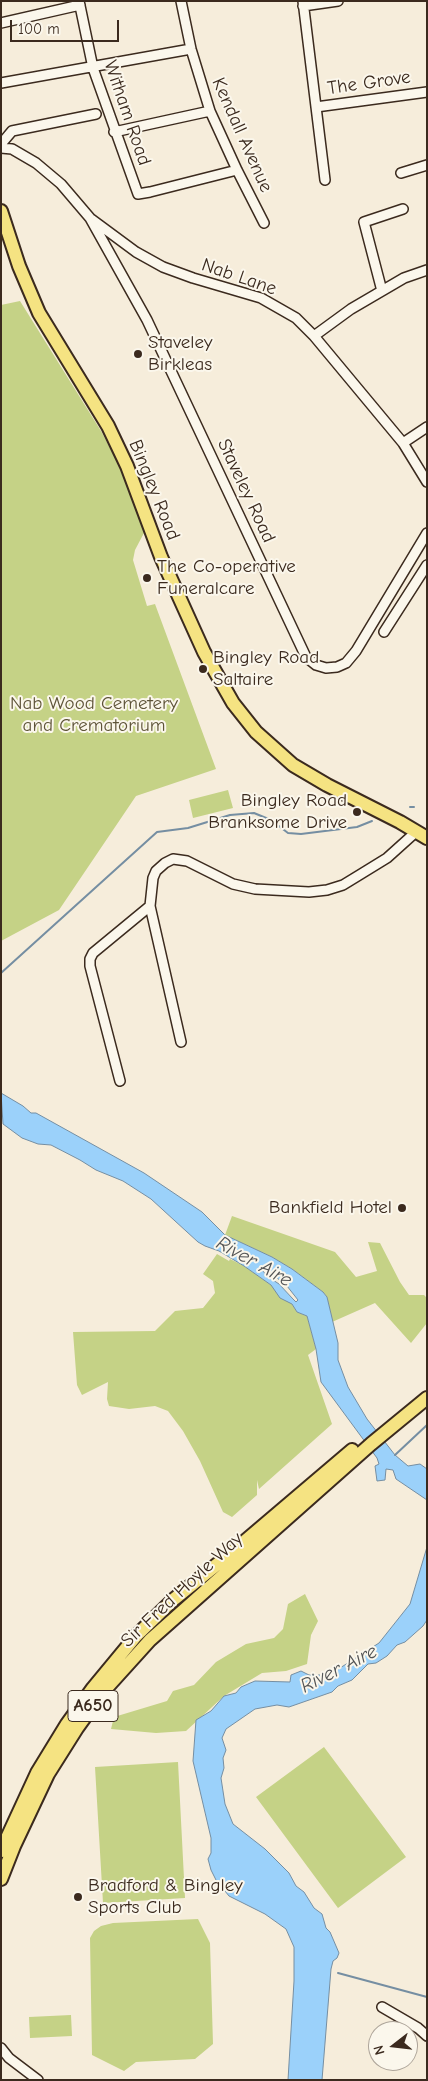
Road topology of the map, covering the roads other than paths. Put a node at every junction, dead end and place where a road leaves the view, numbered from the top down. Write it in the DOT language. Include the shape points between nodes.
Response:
graph roads {
  1 [pos="180,1"];
  2 [pos="338,1"];
  3 [pos="80,3"];
  4 [pos="303,4"];
  5 [pos="1,23"];
  6 [pos="191,49"];
  7 [pos="93,68"];
  8 [pos="1,84"];
  9 [pos="427,92"];
  10 [pos="316,107"];
  11 [pos="210,111"];
  12 [pos="96,114"];
  13 [pos="114,132"];
  14 [pos="1,146"];
  15 [pos="427,165"];
  16 [pos="237,170"];
  17 [pos="402,173"];
  18 [pos="325,180"];
  19 [pos="403,208"];
  20 [pos="1,211"];
  21 [pos="90,218"];
  22 [pos="264,223"];
  23 [pos="427,270"];
  24 [pos="382,291"];
  25 [pos="314,336"];
  26 [pos="427,427"];
  27 [pos="404,443"];
  28 [pos="427,482"];
  29 [pos="427,533"];
  30 [pos="427,565"];
  31 [pos="384,632"];
  32 [pos="422,835"];
  33 [pos="150,906"];
  34 [pos="181,1042"];
  35 [pos="120,1081"];
  36 [pos="427,1387"];
  37 [pos="427,1398"];
  38 [pos="229,1563"];
  39 [pos="1,1851"];
  40 [pos="1,1879"];
  41 [pos="382,2007"];
  42 [pos="427,2036"];
  43 [pos="1,2048"];
  44 [pos="38,2080"];
  1 -- 6 [label="street, Kendall Avenue"];
  2 -- 4 [label="street"];
  3 -- 5 [label="street"];
  3 -- 7 [label="street, Witham Road"];
  4 -- 10 [label="street"];
  6 -- 7 [label="street"];
  6 -- 11 [label="street, Kendall Avenue"];
  7 -- 8 [label="street"];
  7 -- 13 [label="street, Witham Road"];
  9 -- 10 [label="street, The Grove"];
  10 -- 18 [label="street"];
  11 -- 13 [label="street"];
  11 -- 16 [label="street, Kendall Avenue"];
  12 -- 14 [label="street" via="12,130"];
  13 -- 16 [label="street, Witham Road" via="138,194"];
  14 -- 21 [label="street, Nab Lane" via="36,163 61,184"];
  15 -- 17 [label="street"];
  16 -- 22 [label="street, Kendall Avenue"];
  19 -- 24 [label="street" via="364,222"];
  20 -- 32 [label="highway, Bingley Road" via="39,313 108,426 127,466 161,557 204,652 233,703 256,732 293,765"];
  21 -- 25 [label="street, Nab Lane" via="136,252 163,267 261,298 296,318"];
  21 -- 29 [label="street, Staveley Road" via="147,320 306,657 326,668 346,663"];
  23 -- 24 [label="street"];
  24 -- 25 [label="street"];
  25 -- 27 [label="street, Nab Lane"];
  26 -- 27 [label="street"];
  27 -- 28 [label="street, Nab Lane"];
  30 -- 31 [label="street"];
  32 -- 33 [label="street" via="343,885 309,892 284,892 233,884 187,861 174,859 156,870 150,888"];
  33 -- 34 [label="street"];
  33 -- 35 [label="street" via="93,953 90,959"];
  36 -- 38 [label="highway, Sir Fred Hoyle Way / A650"];
  37 -- 38 [label="highway, Sir Fred Hoyle Way / A650"];
  38 -- 39 [label="highway, Sir Fred Hoyle Way / A650" via="173,1600 136,1636 93,1688 38,1773"];
  38 -- 40 [label="highway, Sir Fred Hoyle Way / A650" via="150,1640 103,1692 76,1728 48,1774"];
  41 -- 42 [label="street"];
  43 -- 44 [label="street"];
}
